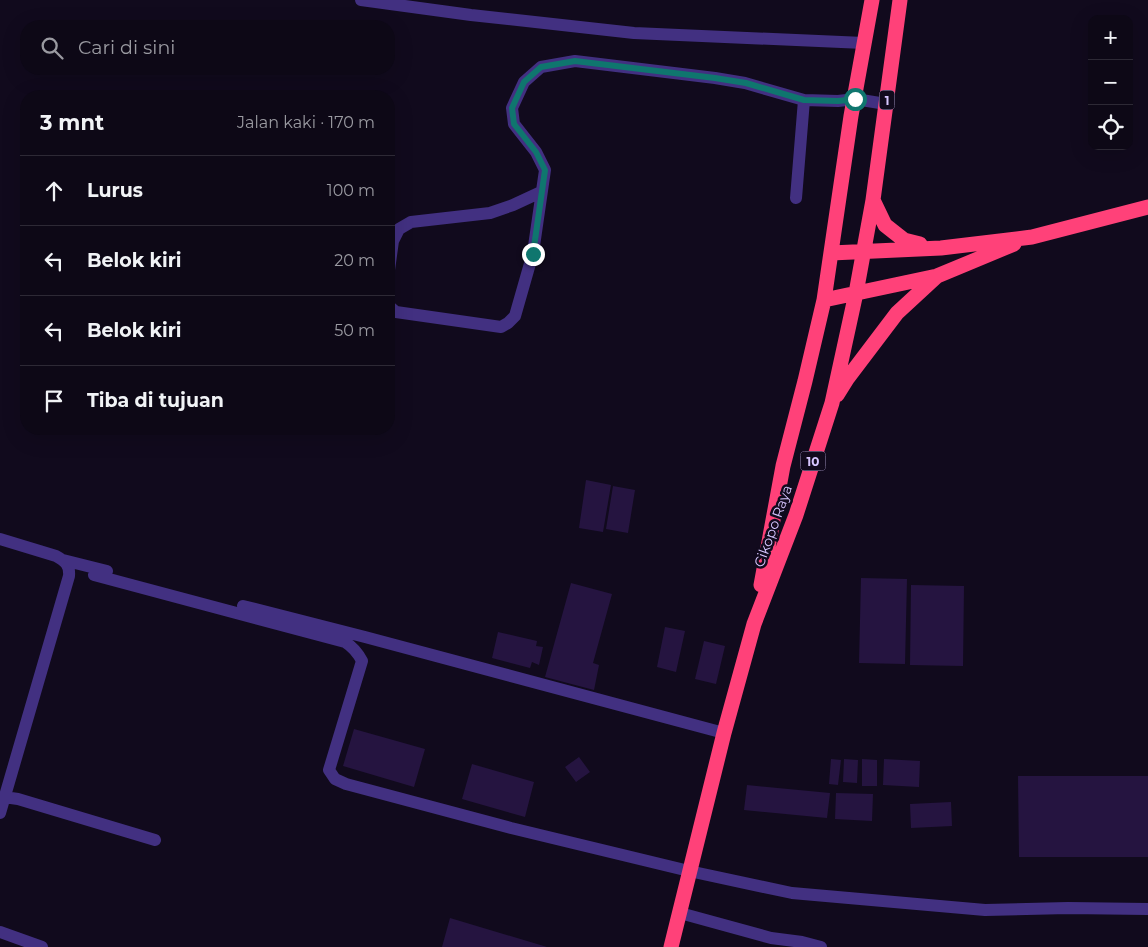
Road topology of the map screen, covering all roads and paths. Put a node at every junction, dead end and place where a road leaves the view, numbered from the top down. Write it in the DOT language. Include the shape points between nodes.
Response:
graph roads {
  1 [pos="361,0"];
  2 [pos="872,0"];
  3 [pos="900,0"];
  4 [pos="864,43"];
  5 [pos="855,99"];
  6 [pos="804,100"];
  7 [pos="886,104"];
  8 [pos="541,192"];
  9 [pos="796,198"];
  10 [pos="873,200"];
  11 [pos="1148,207"];
  12 [pos="395,236"];
  13 [pos="1032,237"];
  14 [pos="941,248"];
  15 [pos="864,252"];
  16 [pos="831,253"];
  17 [pos="937,276"];
  18 [pos="856,293"];
  19 [pos="824,300"];
  20 [pos="395,311"];
  21 [pos="832,403"];
  22 [pos="0,539"];
  23 [pos="63,560"];
  24 [pos="94,576"];
  25 [pos="754,624"];
  26 [pos="724,733"];
  27 [pos="4,798"];
  28 [pos="0,813"];
  29 [pos="155,840"];
  30 [pos="689,871"];
  31 [pos="1148,909"];
  32 [pos="680,913"];
  33 [pos="0,932"];
  34 [pos="42,947"];
  35 [pos="671,947"];
  36 [pos="821,947"];
  1 -- 4 [label="street" via="634,33"];
  2 -- 4 [label="highway, Cikopo Raya"];
  3 -- 7 [label="highway, 1"];
  4 -- 5 [label="highway, Cikopo Raya"];
  5 -- 6 [label="street"];
  5 -- 7 [label="street"];
  5 -- 16 [label="highway, Cikopo Raya"];
  6 -- 8 [label="street" via="746,83 706,77 575,61 541,67 524,82 512,108 514,124 536,152 545,170"];
  6 -- 9 [label="street"];
  7 -- 10 [label="highway, 1"];
  8 -- 12 [label="street" via="490,213 411,222"];
  8 -- 20 [label="street" via="533,254 515,316 508,323 501,327"];
  10 -- 14 [label="highway" via="885,225 904,240"];
  10 -- 15 [label="highway, 10"];
  11 -- 13 [label="highway"];
  13 -- 14 [label="highway"];
  13 -- 17 [label="highway"];
  14 -- 15 [label="highway"];
  15 -- 16 [label="highway"];
  15 -- 18 [label="highway, 10"];
  16 -- 19 [label="highway, Cikopo Raya"];
  17 -- 18 [label="highway"];
  17 -- 21 [label="highway" via="897,313"];
  18 -- 19 [label="highway"];
  18 -- 21 [label="highway, Cikopo Raya / 10"];
  19 -- 25 [label="highway, Cikopo Raya / 10" via="783,466"];
  21 -- 25 [label="highway, Cikopo Raya / 10" via="796,515"];
  22 -- 23 [label="street"];
  23 -- 26 [label="street"];
  23 -- 27 [label="street" via="70,570 69,576"];
  24 -- 30 [label="street" via="345,642 352,647 362,661 329,770 335,779 501,825"];
  25 -- 26 [label="highway, Cikopo Raya / 10"];
  26 -- 30 [label="highway, Cikopo Raya / 10"];
  27 -- 28 [label="street"];
  27 -- 29 [label="street" via="18,799"];
  30 -- 31 [label="street" via="792,893 975,910"];
  30 -- 32 [label="highway, Cikopo Raya / 10"];
  32 -- 35 [label="highway, Cikopo Raya / 10"];
  32 -- 36 [label="street" via="771,938"];
  33 -- 34 [label="street"];
}
